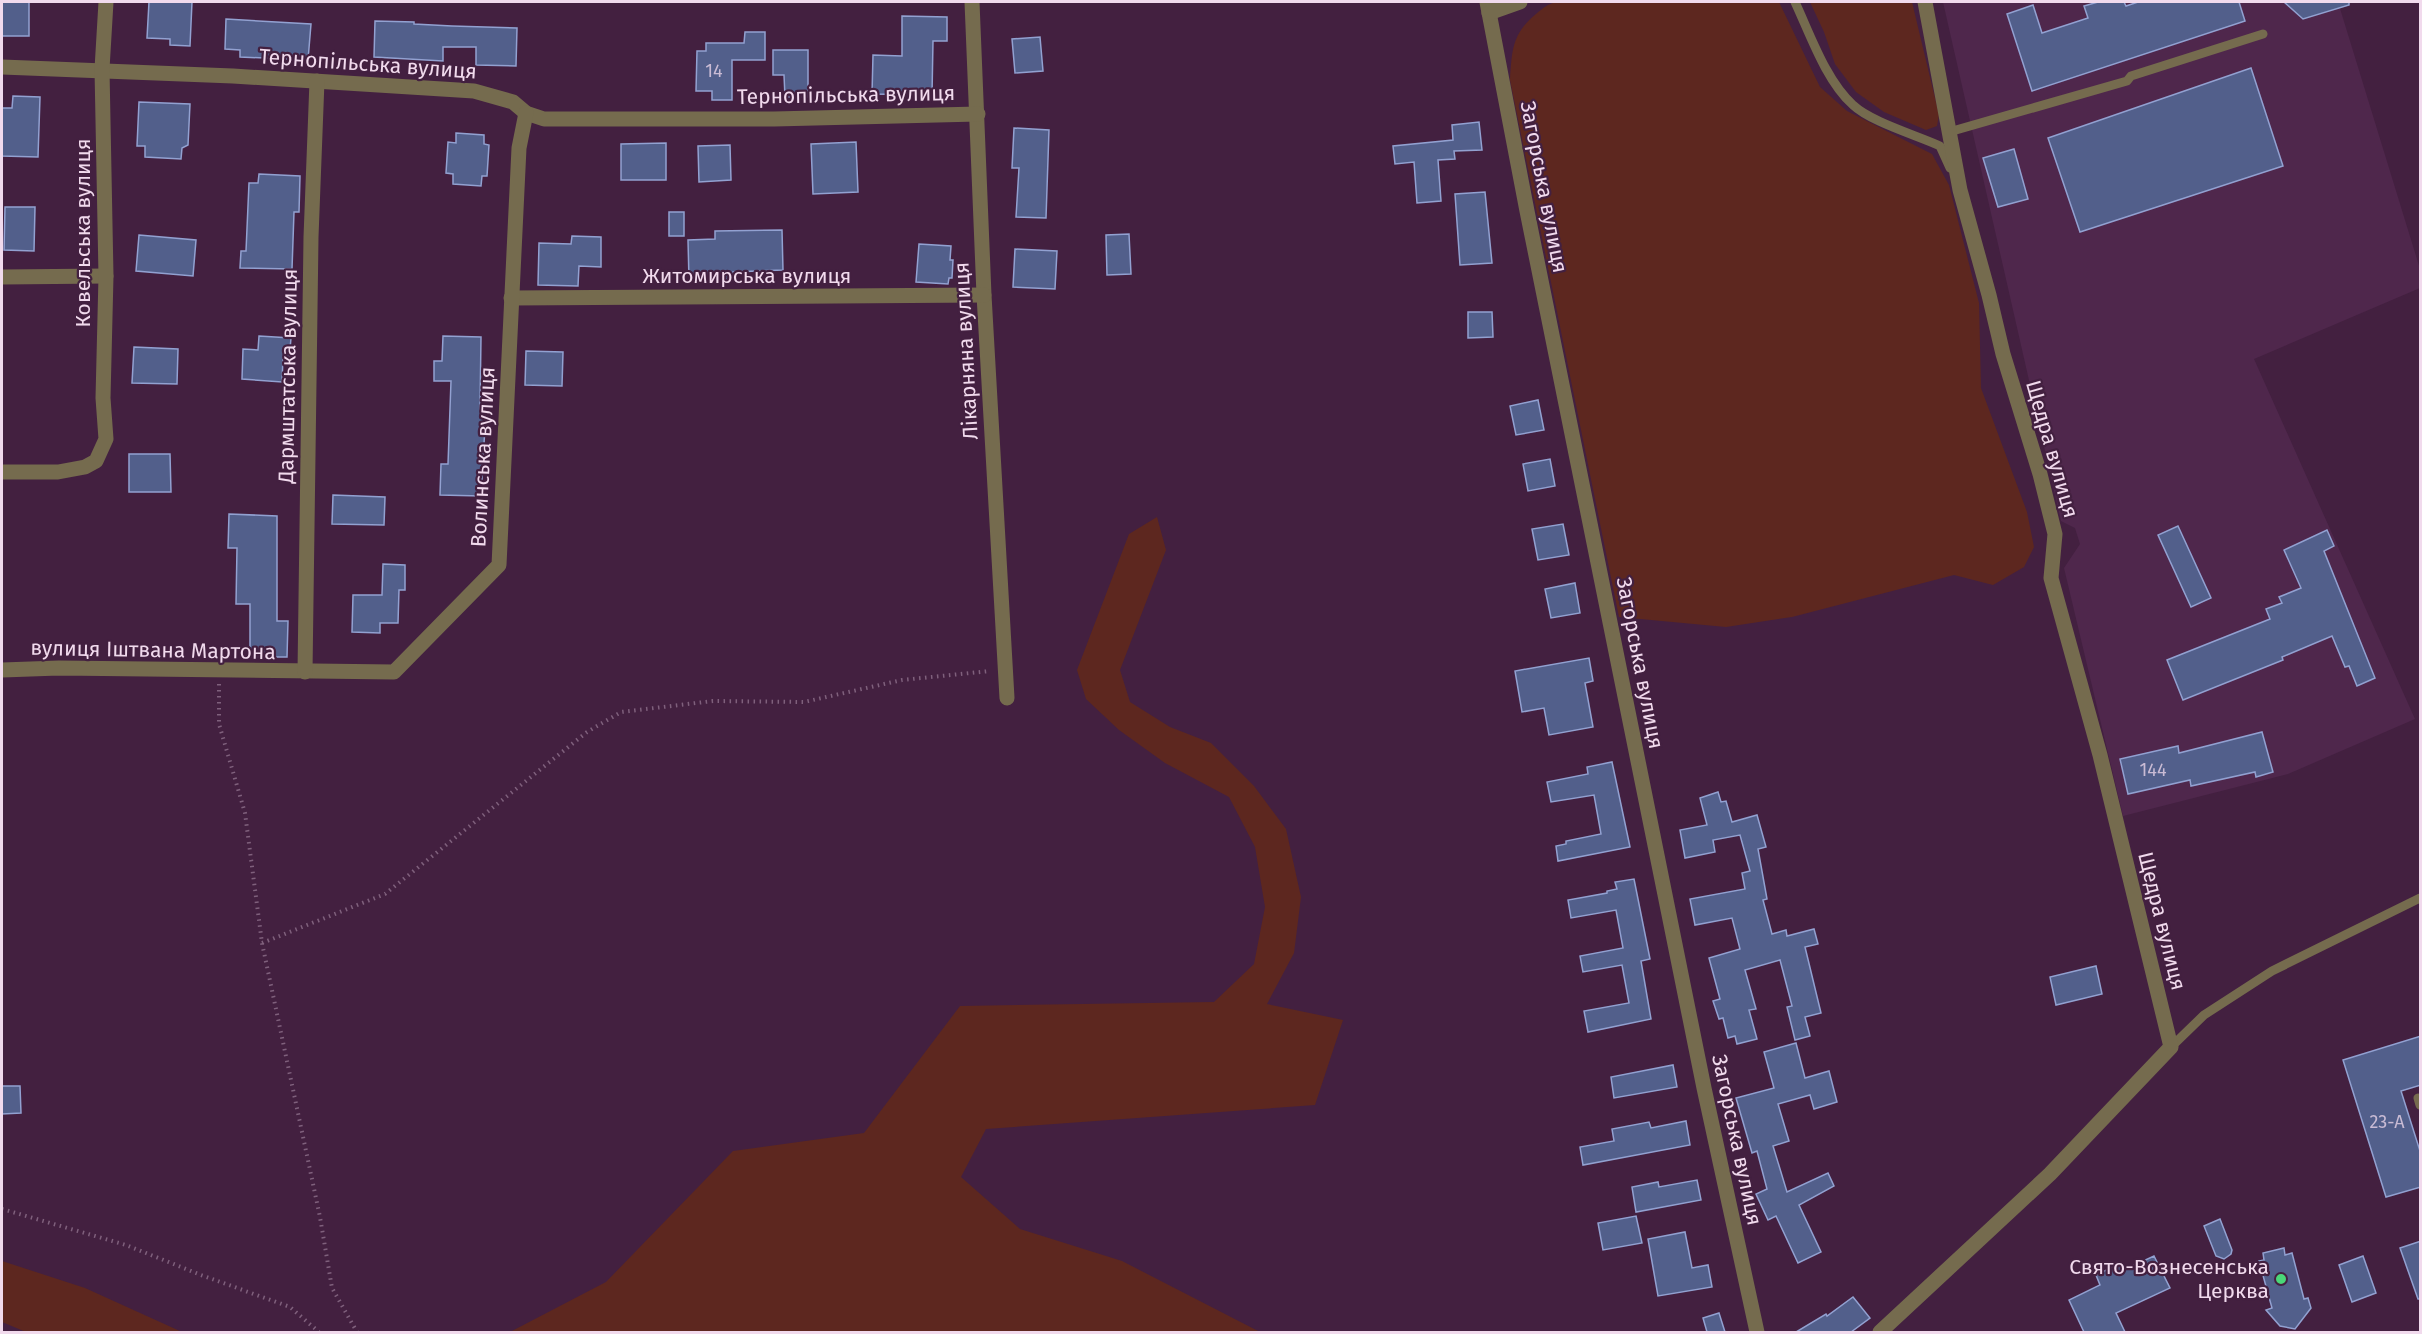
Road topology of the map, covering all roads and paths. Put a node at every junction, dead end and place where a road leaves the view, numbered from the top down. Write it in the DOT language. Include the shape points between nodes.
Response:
graph roads {
  1 [pos="106,2"];
  2 [pos="972,2"];
  3 [pos="1520,2"];
  4 [pos="1795,2"];
  5 [pos="1925,2"];
  6 [pos="1488,7"];
  7 [pos="2263,34"];
  8 [pos="2,67"];
  9 [pos="102,69"];
  10 [pos="317,81"];
  11 [pos="526,113"];
  12 [pos="978,114"];
  13 [pos="1949,132"];
  14 [pos="1960,190"];
  15 [pos="106,276"];
  16 [pos="2,277"];
  17 [pos="984,296"];
  18 [pos="511,298"];
  19 [pos="2,472"];
  20 [pos="2,670"];
  21 [pos="1006,670"];
  22 [pos="222,671"];
  23 [pos="305,672"];
  24 [pos="1007,698"];
  25 [pos="2421,898"];
  26 [pos="262,943"];
  27 [pos="2171,1047"];
  28 [pos="2,1209"];
  29 [pos="319,1332"];
  30 [pos="357,1332"];
  31 [pos="1757,1332"];
  32 [pos="1880,1332"];
  1 -- 9 [label="street, Ковельська вулиця"];
  2 -- 12 [label="street, Лікарняна вулиця"];
  3 -- 6 [label="street"];
  4 -- 14 [label="lane" via="1834,84 1853,106 1940,146"];
  5 -- 13 [label="street, Щедра вулиця"];
  6 -- 31 [label="street, Загорська вулиця" via="1569,422"];
  7 -- 13 [label="lane" via="2131,76 2127,81"];
  8 -- 9 [label="street, Тернопільська вулиця"];
  9 -- 10 [label="street, Тернопільська вулиця"];
  9 -- 15 [label="street, Ковельська вулиця"];
  10 -- 11 [label="street, Тернопільська вулиця" via="474,91 513,102"];
  10 -- 23 [label="street, Дармштатська вулиця"];
  11 -- 12 [label="street, Тернопільська вулиця" via="544,119"];
  11 -- 18 [label="street, Волинська вулиця" via="519,148"];
  12 -- 17 [label="street, Лікарняна вулиця"];
  13 -- 14 [label="street, Щедра вулиця"];
  14 -- 27 [label="street, Щедра вулиця" via="2055,534 2051,578 2100,755"];
  15 -- 16 [label="street"];
  15 -- 19 [label="street, Ковельська вулиця" via="106,439 96,461 85,467 58,471"];
  17 -- 18 [label="street, Житомирська вулиця"];
  17 -- 21 [label="street, Лікарняна вулиця"];
  18 -- 23 [label="street, Волинська вулиця" via="499,565 394,672"];
  20 -- 22 [label="street, вулиця Іштвана Мартона"];
  21 -- 24 [label="street, Лікарняна вулиця"];
  21 -- 26 [label="path" via="902,680 804,702 713,701 621,712 587,732 386,894"];
  22 -- 23 [label="street, вулиця Іштвана Мартона"];
  22 -- 26 [label="path" via="219,724 245,813"];
  25 -- 27 [label="lane" via="2272,971 2204,1015"];
  26 -- 30 [label="path" via="332,1288"];
  27 -- 32 [label="street" via="2050,1174"];
  28 -- 29 [label="path" via="126,1245 290,1307"];
}
